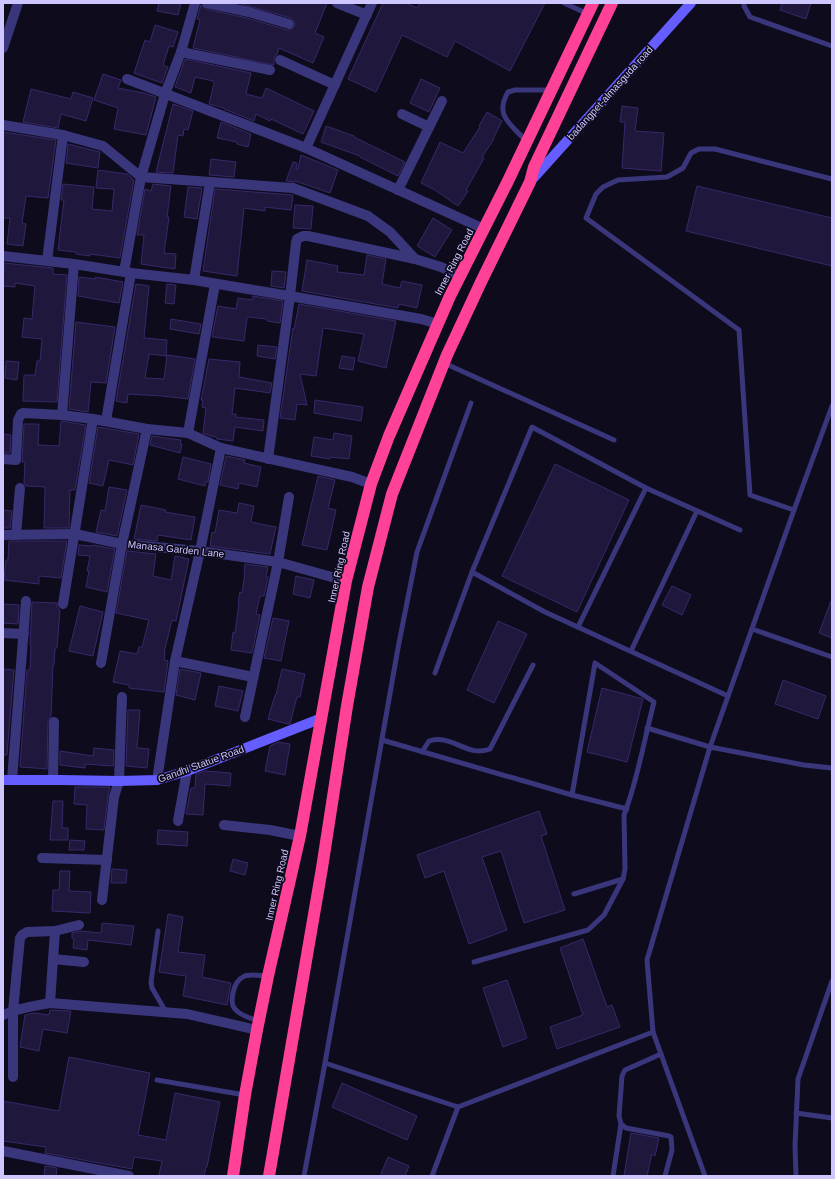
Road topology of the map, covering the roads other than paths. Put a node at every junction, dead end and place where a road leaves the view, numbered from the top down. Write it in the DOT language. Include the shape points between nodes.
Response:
graph roads {
  1 [pos="18,3"];
  2 [pos="195,3"];
  3 [pos="207,3"];
  4 [pos="337,3"];
  5 [pos="372,3"];
  6 [pos="564,3"];
  7 [pos="612,3"];
  8 [pos="691,3"];
  9 [pos="744,3"];
  10 [pos="590,8"];
  11 [pos="367,15"];
  12 [pos="289,24"];
  13 [pos="832,46"];
  14 [pos="3,48"];
  15 [pos="180,52"];
  16 [pos="280,60"];
  17 [pos="270,70"];
  18 [pos="127,79"];
  19 [pos="335,85"];
  20 [pos="551,90"];
  21 [pos="165,94"];
  22 [pos="442,101"];
  23 [pos="402,114"];
  24 [pos="3,125"];
  25 [pos="429,127"];
  26 [pos="62,135"];
  27 [pos="527,142"];
  28 [pos="306,148"];
  29 [pos="140,177"];
  30 [pos="832,180"];
  31 [pos="210,182"];
  32 [pos="530,182"];
  33 [pos="398,190"];
  34 [pos="484,229"];
  35 [pos="3,256"];
  36 [pos="415,259"];
  37 [pos="47,261"];
  38 [pos="74,264"];
  39 [pos="128,273"];
  40 [pos="460,276"];
  41 [pos="194,280"];
  42 [pos="215,284"];
  43 [pos="290,296"];
  44 [pos="438,324"];
  45 [pos="443,363"];
  46 [pos="471,403"];
  47 [pos="832,406"];
  48 [pos="62,415"];
  49 [pos="93,419"];
  50 [pos="106,421"];
  51 [pos="147,429"];
  52 [pos="188,433"];
  53 [pos="614,440"];
  54 [pos="221,448"];
  55 [pos="3,459"];
  56 [pos="268,459"];
  57 [pos="371,484"];
  58 [pos="20,488"];
  59 [pos="646,488"];
  60 [pos="289,497"];
  61 [pos="697,510"];
  62 [pos="794,510"];
  63 [pos="740,530"];
  64 [pos="16,534"];
  65 [pos="75,534"];
  66 [pos="3,535"];
  67 [pos="122,544"];
  68 [pos="200,551"];
  69 [pos="278,562"];
  70 [pos="472,572"];
  71 [pos="346,581"];
  72 [pos="26,601"];
  73 [pos="63,604"];
  74 [pos="578,627"];
  75 [pos="752,629"];
  76 [pos="3,633"];
  77 [pos="24,634"];
  78 [pos="631,652"];
  79 [pos="832,657"];
  80 [pos="175,661"];
  81 [pos="101,663"];
  82 [pos="533,665"];
  83 [pos="435,673"];
  84 [pos="253,677"];
  85 [pos="728,696"];
  86 [pos="122,697"];
  87 [pos="246,717"];
  88 [pos="322,718"];
  89 [pos="54,722"];
  90 [pos="647,728"];
  91 [pos="382,740"];
  92 [pos="710,747"];
  93 [pos="422,752"];
  94 [pos="832,768"];
  95 [pos="187,771"];
  96 [pos="8,780"];
  97 [pos="53,780"];
  98 [pos="157,780"];
  99 [pos="119,781"];
  100 [pos="572,795"];
  101 [pos="627,809"];
  102 [pos="178,821"];
  103 [pos="224,825"];
  104 [pos="300,836"];
  105 [pos="42,858"];
  106 [pos="107,860"];
  107 [pos="623,879"];
  108 [pos="574,894"];
  109 [pos="102,900"];
  110 [pos="79,925"];
  111 [pos="55,931"];
  112 [pos="158,931"];
  113 [pos="53,959"];
  114 [pos="84,962"];
  115 [pos="474,962"];
  116 [pos="268,976"];
  117 [pos="832,981"];
  118 [pos="50,1003"];
  119 [pos="13,1011"];
  120 [pos="166,1012"];
  121 [pos="3,1015"];
  122 [pos="258,1026"];
  123 [pos="653,1032"];
  124 [pos="661,1054"];
  125 [pos="325,1063"];
  126 [pos="13,1077"];
  127 [pos="157,1080"];
  128 [pos="245,1095"];
  129 [pos="458,1107"];
  130 [pos="796,1113"];
  131 [pos="832,1118"];
  132 [pos="621,1124"];
  133 [pos="3,1151"];
  134 [pos="129,1176"];
  135 [pos="233,1176"];
  136 [pos="269,1176"];
  137 [pos="304,1176"];
  138 [pos="432,1176"];
  139 [pos="613,1176"];
  140 [pos="665,1176"];
  141 [pos="705,1176"];
  142 [pos="796,1176"];
  1 -- 14 [label="street"];
  2 -- 15 [label="street"];
  3 -- 12 [label="street"];
  4 -- 11 [label="street"];
  5 -- 11 [label="street"];
  6 -- 10 [label="lane"];
  7 -- 32 [label="highway" via="534,167"];
  8 -- 32 [label="street, badangpet-almasguda road"];
  9 -- 13 [label="lane" via="750,17"];
  10 -- 20 [label="highway, Inner Ring Road"];
  11 -- 19 [label="street"];
  15 -- 17 [label="street"];
  15 -- 21 [label="street"];
  16 -- 19 [label="street"];
  18 -- 21 [label="street"];
  19 -- 28 [label="street"];
  20 -- 27 [label="highway, Inner Ring Road"];
  20 -- 27 [label="lane" via="515,90 508,92 504,98 502,111 505,118"];
  21 -- 28 [label="street"];
  21 -- 29 [label="street"];
  22 -- 25 [label="street"];
  23 -- 25 [label="street"];
  24 -- 26 [label="street"];
  25 -- 33 [label="street"];
  26 -- 29 [label="street" via="103,146"];
  26 -- 37 [label="street"];
  27 -- 34 [label="highway, Inner Ring Road"];
  28 -- 33 [label="street"];
  29 -- 31 [label="street"];
  29 -- 39 [label="street"];
  30 -- 62 [label="lane" via="715,149 699,149 691,153 683,168 667,176 618,180 603,187 596,194 586,218 739,330 750,495"];
  31 -- 36 [label="street" via="293,188 368,216 390,232"];
  31 -- 41 [label="street"];
  32 -- 45 [label="highway"];
  33 -- 34 [label="street"];
  34 -- 40 [label="highway, Inner Ring Road"];
  35 -- 37 [label="street"];
  36 -- 40 [label="street"];
  36 -- 43 [label="street" via="303,236 296,242"];
  37 -- 38 [label="street"];
  38 -- 39 [label="street"];
  38 -- 48 [label="street"];
  39 -- 41 [label="street"];
  39 -- 50 [label="street"];
  40 -- 44 [label="highway, Inner Ring Road"];
  41 -- 42 [label="street"];
  42 -- 43 [label="street"];
  42 -- 52 [label="street"];
  43 -- 44 [label="street"];
  43 -- 56 [label="street"];
  44 -- 57 [label="highway, Inner Ring Road"];
  45 -- 53 [label="lane"];
  45 -- 136 [label="highway" via="392,494 368,587"];
  46 -- 91 [label="lane" via="417,552"];
  47 -- 62 [label="lane"];
  48 -- 49 [label="street"];
  48 -- 55 [label="street" via="21,414 18,420 16,460"];
  49 -- 50 [label="street"];
  49 -- 65 [label="street"];
  50 -- 51 [label="street"];
  51 -- 52 [label="street"];
  51 -- 67 [label="street"];
  52 -- 54 [label="street"];
  54 -- 56 [label="street"];
  54 -- 68 [label="street"];
  56 -- 57 [label="street" via="352,477"];
  57 -- 71 [label="highway, Inner Ring Road"];
  58 -- 64 [label="street"];
  59 -- 61 [label="lane"];
  59 -- 70 [label="lane" via="532,427"];
  59 -- 74 [label="lane"];
  60 -- 69 [label="street"];
  61 -- 63 [label="lane"];
  61 -- 78 [label="lane"];
  62 -- 75 [label="lane"];
  64 -- 65 [label="street, Manasa Garden Lane"];
  64 -- 66 [label="street, Manasa Garden Lane"];
  65 -- 67 [label="street, Manasa Garden Lane"];
  65 -- 73 [label="street"];
  67 -- 68 [label="street, Manasa Garden Lane"];
  67 -- 81 [label="street"];
  68 -- 69 [label="street, Manasa Garden Lane"];
  68 -- 80 [label="street"];
  69 -- 71 [label="street, Manasa Garden Lane"];
  69 -- 84 [label="street"];
  70 -- 74 [label="lane"];
  70 -- 83 [label="lane"];
  71 -- 88 [label="highway, Inner Ring Road"];
  72 -- 77 [label="street"];
  74 -- 78 [label="lane"];
  75 -- 79 [label="lane"];
  75 -- 85 [label="lane"];
  76 -- 77 [label="street"];
  77 -- 96 [label="street"];
  78 -- 85 [label="lane"];
  80 -- 84 [label="street"];
  80 -- 98 [label="street"];
  82 -- 93 [label="lane" via="490,749 467,750 439,739 429,741"];
  84 -- 87 [label="street"];
  85 -- 92 [label="lane"];
  86 -- 99 [label="street"];
  88 -- 95 [label="street, Gandhi Statue Road"];
  88 -- 104 [label="highway, Inner Ring Road"];
  89 -- 97 [label="street"];
  90 -- 92 [label="lane"];
  90 -- 100 [label="lane" via="654,702 595,663"];
  90 -- 101 [label="lane"];
  91 -- 93 [label="lane"];
  91 -- 125 [label="lane"];
  92 -- 94 [label="lane" via="804,766"];
  92 -- 123 [label="lane" via="647,960"];
  93 -- 100 [label="lane"];
  95 -- 98 [label="street, Gandhi Statue Road"];
  95 -- 102 [label="street"];
  96 -- 97 [label="street, Gandhi Statue Road"];
  97 -- 99 [label="street, Gandhi Statue Road"];
  98 -- 99 [label="street, Gandhi Statue Road"];
  99 -- 106 [label="street" via="114,797"];
  100 -- 101 [label="lane"];
  101 -- 107 [label="lane" via="624,815"];
  103 -- 104 [label="street"];
  104 -- 116 [label="highway, Inner Ring Road"];
  105 -- 106 [label="street"];
  106 -- 109 [label="street"];
  107 -- 108 [label="lane"];
  107 -- 115 [label="lane" via="604,916 588,930"];
  110 -- 111 [label="street"];
  111 -- 113 [label="street"];
  111 -- 119 [label="street" via="27,932 20,938"];
  112 -- 120 [label="lane" via="151,982"];
  113 -- 114 [label="street"];
  113 -- 118 [label="street"];
  116 -- 122 [label="highway, Inner Ring Road"];
  116 -- 122 [label="lane" via="243,976 238,980 233,997 233,1006 236,1010"];
  117 -- 130 [label="lane" via="798,1079"];
  118 -- 119 [label="street"];
  118 -- 120 [label="street"];
  119 -- 121 [label="street"];
  119 -- 126 [label="street"];
  120 -- 122 [label="street"];
  122 -- 128 [label="highway, Inner Ring Road"];
  123 -- 124 [label="lane"];
  123 -- 129 [label="lane"];
  124 -- 132 [label="lane" via="625,1070 622,1076"];
  124 -- 141 [label="lane"];
  125 -- 129 [label="lane"];
  125 -- 137 [label="lane"];
  127 -- 128 [label="lane"];
  128 -- 135 [label="highway, Inner Ring Road"];
  129 -- 138 [label="lane"];
  130 -- 131 [label="lane"];
  130 -- 142 [label="lane"];
  132 -- 139 [label="lane"];
  132 -- 140 [label="lane" via="632,1130 671,1137 672,1150"];
  133 -- 134 [label="street"];
}
